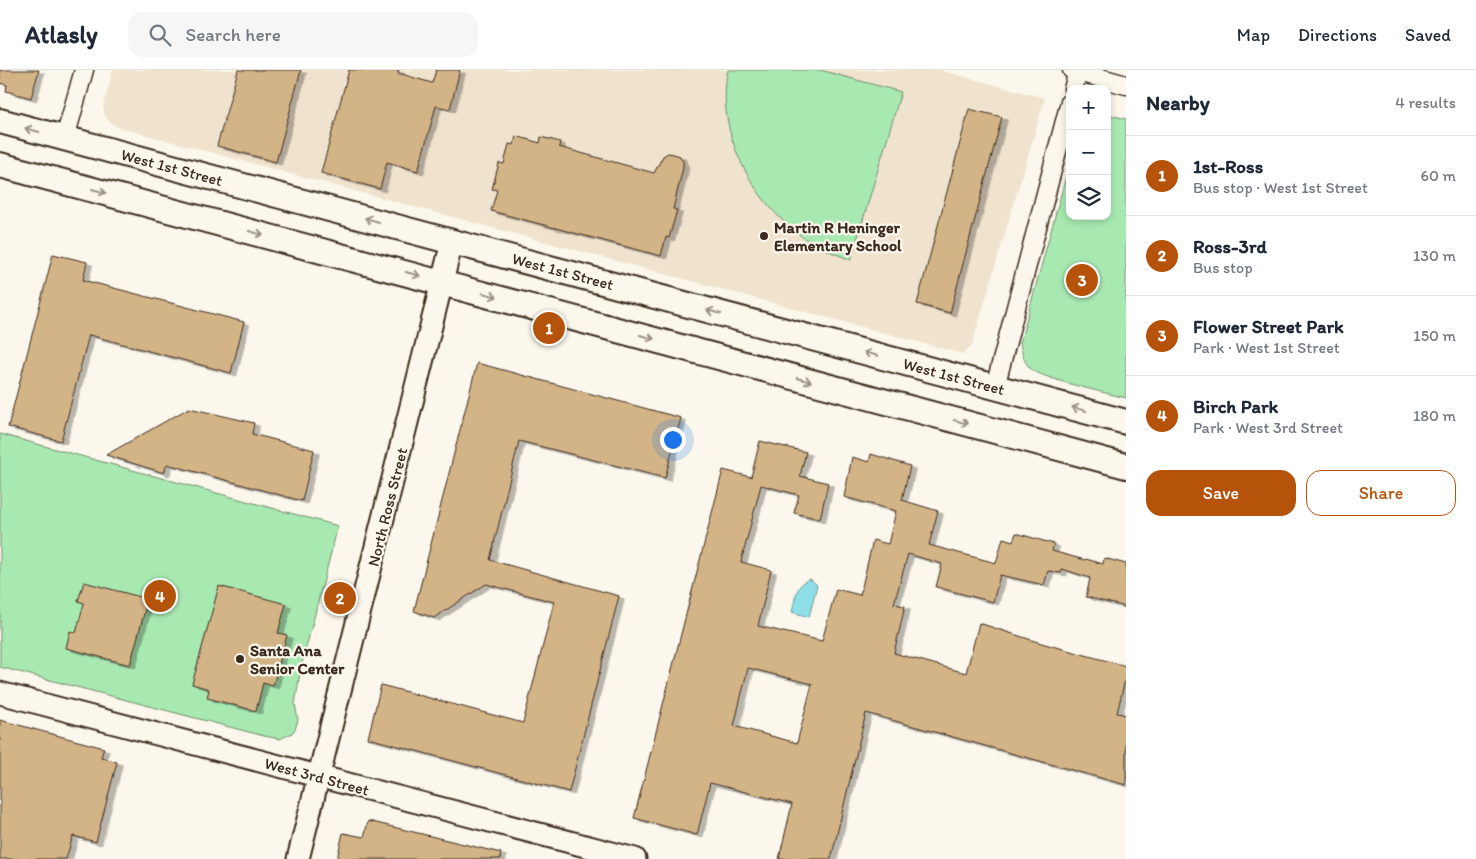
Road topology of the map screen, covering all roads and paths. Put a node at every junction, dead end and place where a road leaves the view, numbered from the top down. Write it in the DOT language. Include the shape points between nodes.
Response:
graph roads {
  1 [pos="84,70"];
  2 [pos="1075,71"];
  3 [pos="1126,84"];
  4 [pos="1073,85"];
  5 [pos="1066,117"];
  6 [pos="0,121"];
  7 [pos="65,138"];
  8 [pos="0,165"];
  9 [pos="452,242"];
  10 [pos="443,282"];
  11 [pos="995,387"];
  12 [pos="1126,422"];
  13 [pos="1126,466"];
  14 [pos="0,693"];
  15 [pos="320,777"];
  16 [pos="298,859"];
  17 [pos="635,859"];
  1 -- 7 [label="street"];
  2 -- 3 [label="street"];
  2 -- 4 [label="street"];
  5 -- 11 [label="street"];
  7 -- 6 [label="main road, West 1st Street, one-way"];
  9 -- 7 [label="main road, West 1st Street, one-way"];
  8 -- 10 [label="main road, one-way"];
  9 -- 10 [label="street, North Ross Street"];
  11 -- 9 [label="main road, West 1st Street, one-way"];
  10 -- 13 [label="main road, one-way"];
  10 -- 15 [label="street, North Ross Street"];
  12 -- 11 [label="main road, West 1st Street, one-way"];
  14 -- 15 [label="street, West 3rd Street"];
  15 -- 16 [label="street, North Ross Street"];
  15 -- 17 [label="street, West 3rd Street"];
}
